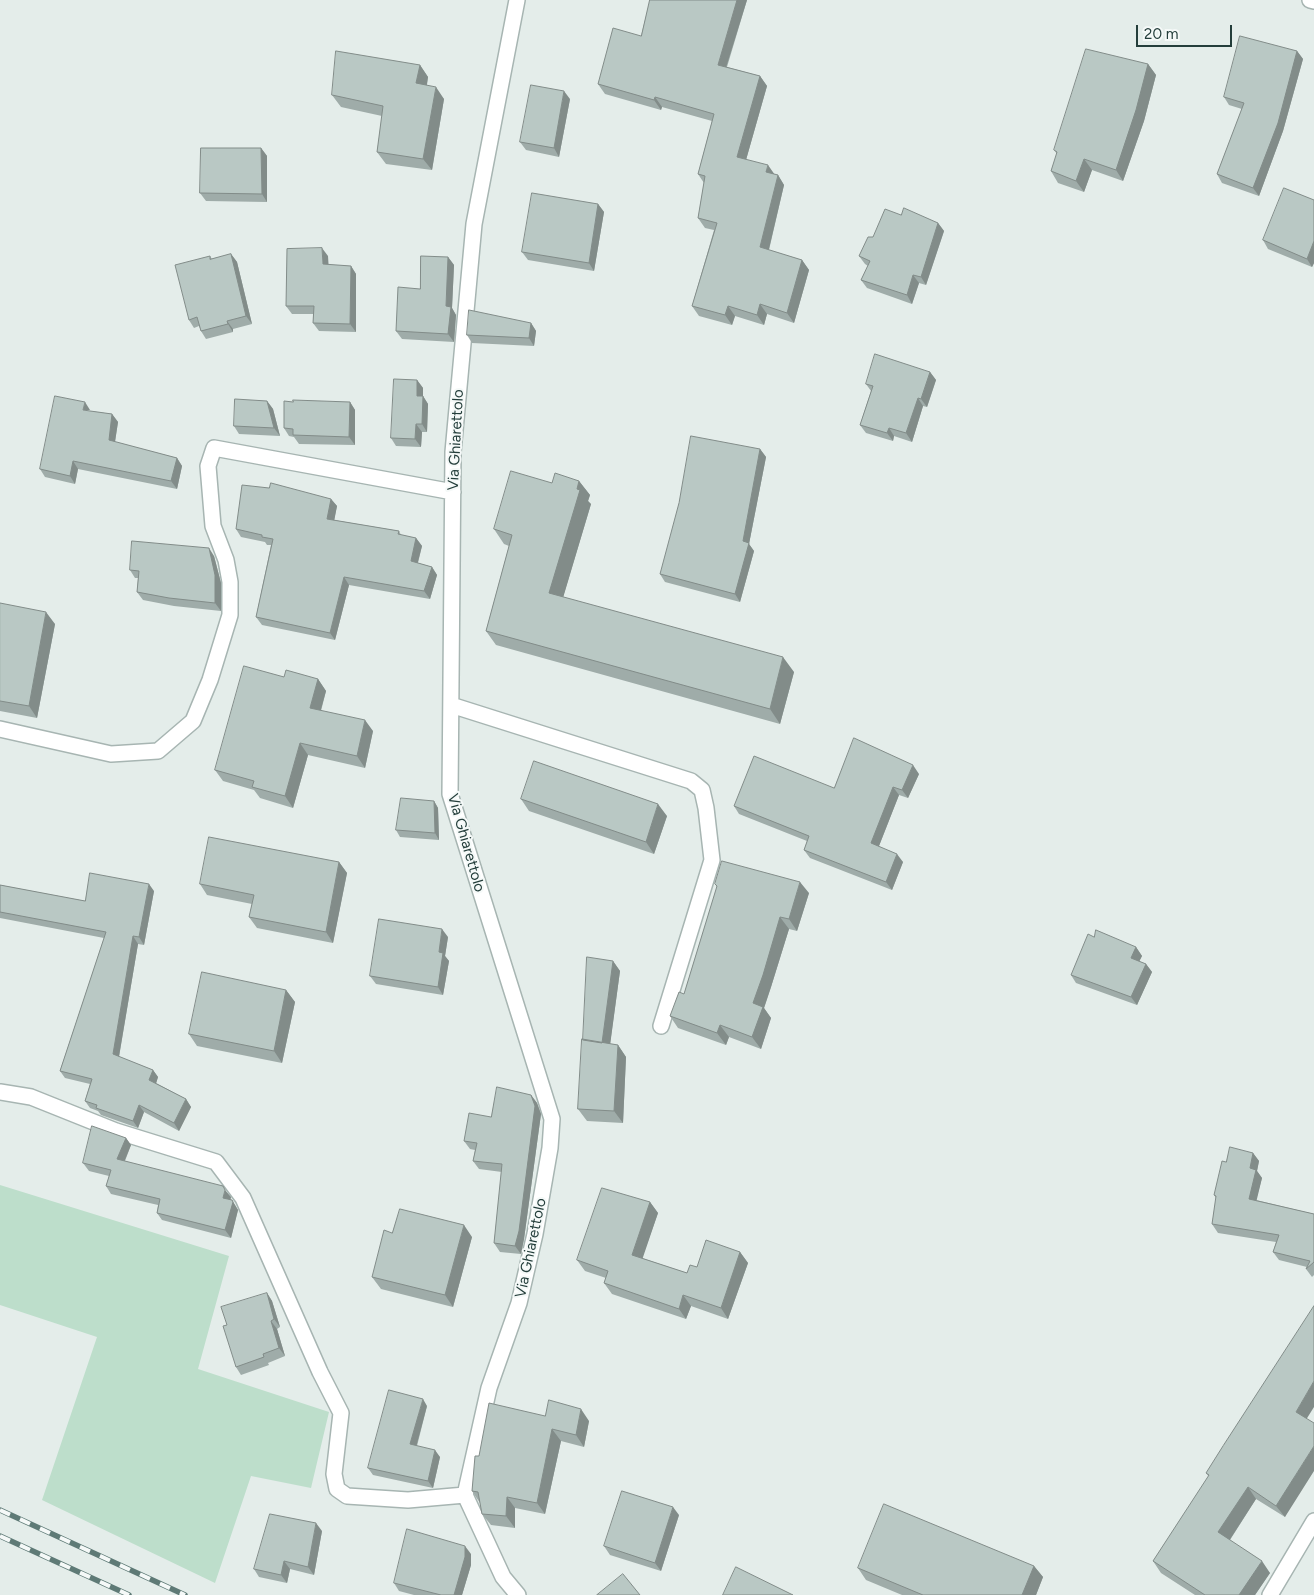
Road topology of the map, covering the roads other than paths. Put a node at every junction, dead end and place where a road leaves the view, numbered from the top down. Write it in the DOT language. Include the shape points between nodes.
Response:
graph roads {
  1 [pos="517,0"];
  2 [pos="1310,0"];
  3 [pos="1314,1"];
  4 [pos="453,492"];
  5 [pos="451,705"];
  6 [pos="0,729"];
  7 [pos="660,1026"];
  8 [pos="0,1092"];
  9 [pos="465,1495"];
  10 [pos="1314,1521"];
  11 [pos="518,1595"];
  12 [pos="1270,1595"];
  1 -- 4 [label="street, Via Ghiarettolo" via="474,224"];
  2 -- 3 [label="street"];
  4 -- 5 [label="street, Via Ghiarettolo"];
  4 -- 6 [label="street" via="214,448 208,466 213,526 226,560 230,615 210,680 193,721 158,751 110,754"];
  5 -- 7 [label="street" via="691,781 702,790 712,860"];
  5 -- 9 [label="street, Via Ghiarettolo" via="450,794 552,1119 535,1234 519,1303 489,1388"];
  8 -- 9 [label="street" via="31,1098 116,1131 216,1162 243,1198 341,1413 334,1474 337,1489 347,1496 408,1500"];
  9 -- 11 [label="street" via="503,1577"];
  10 -- 12 [label="street"];
}
